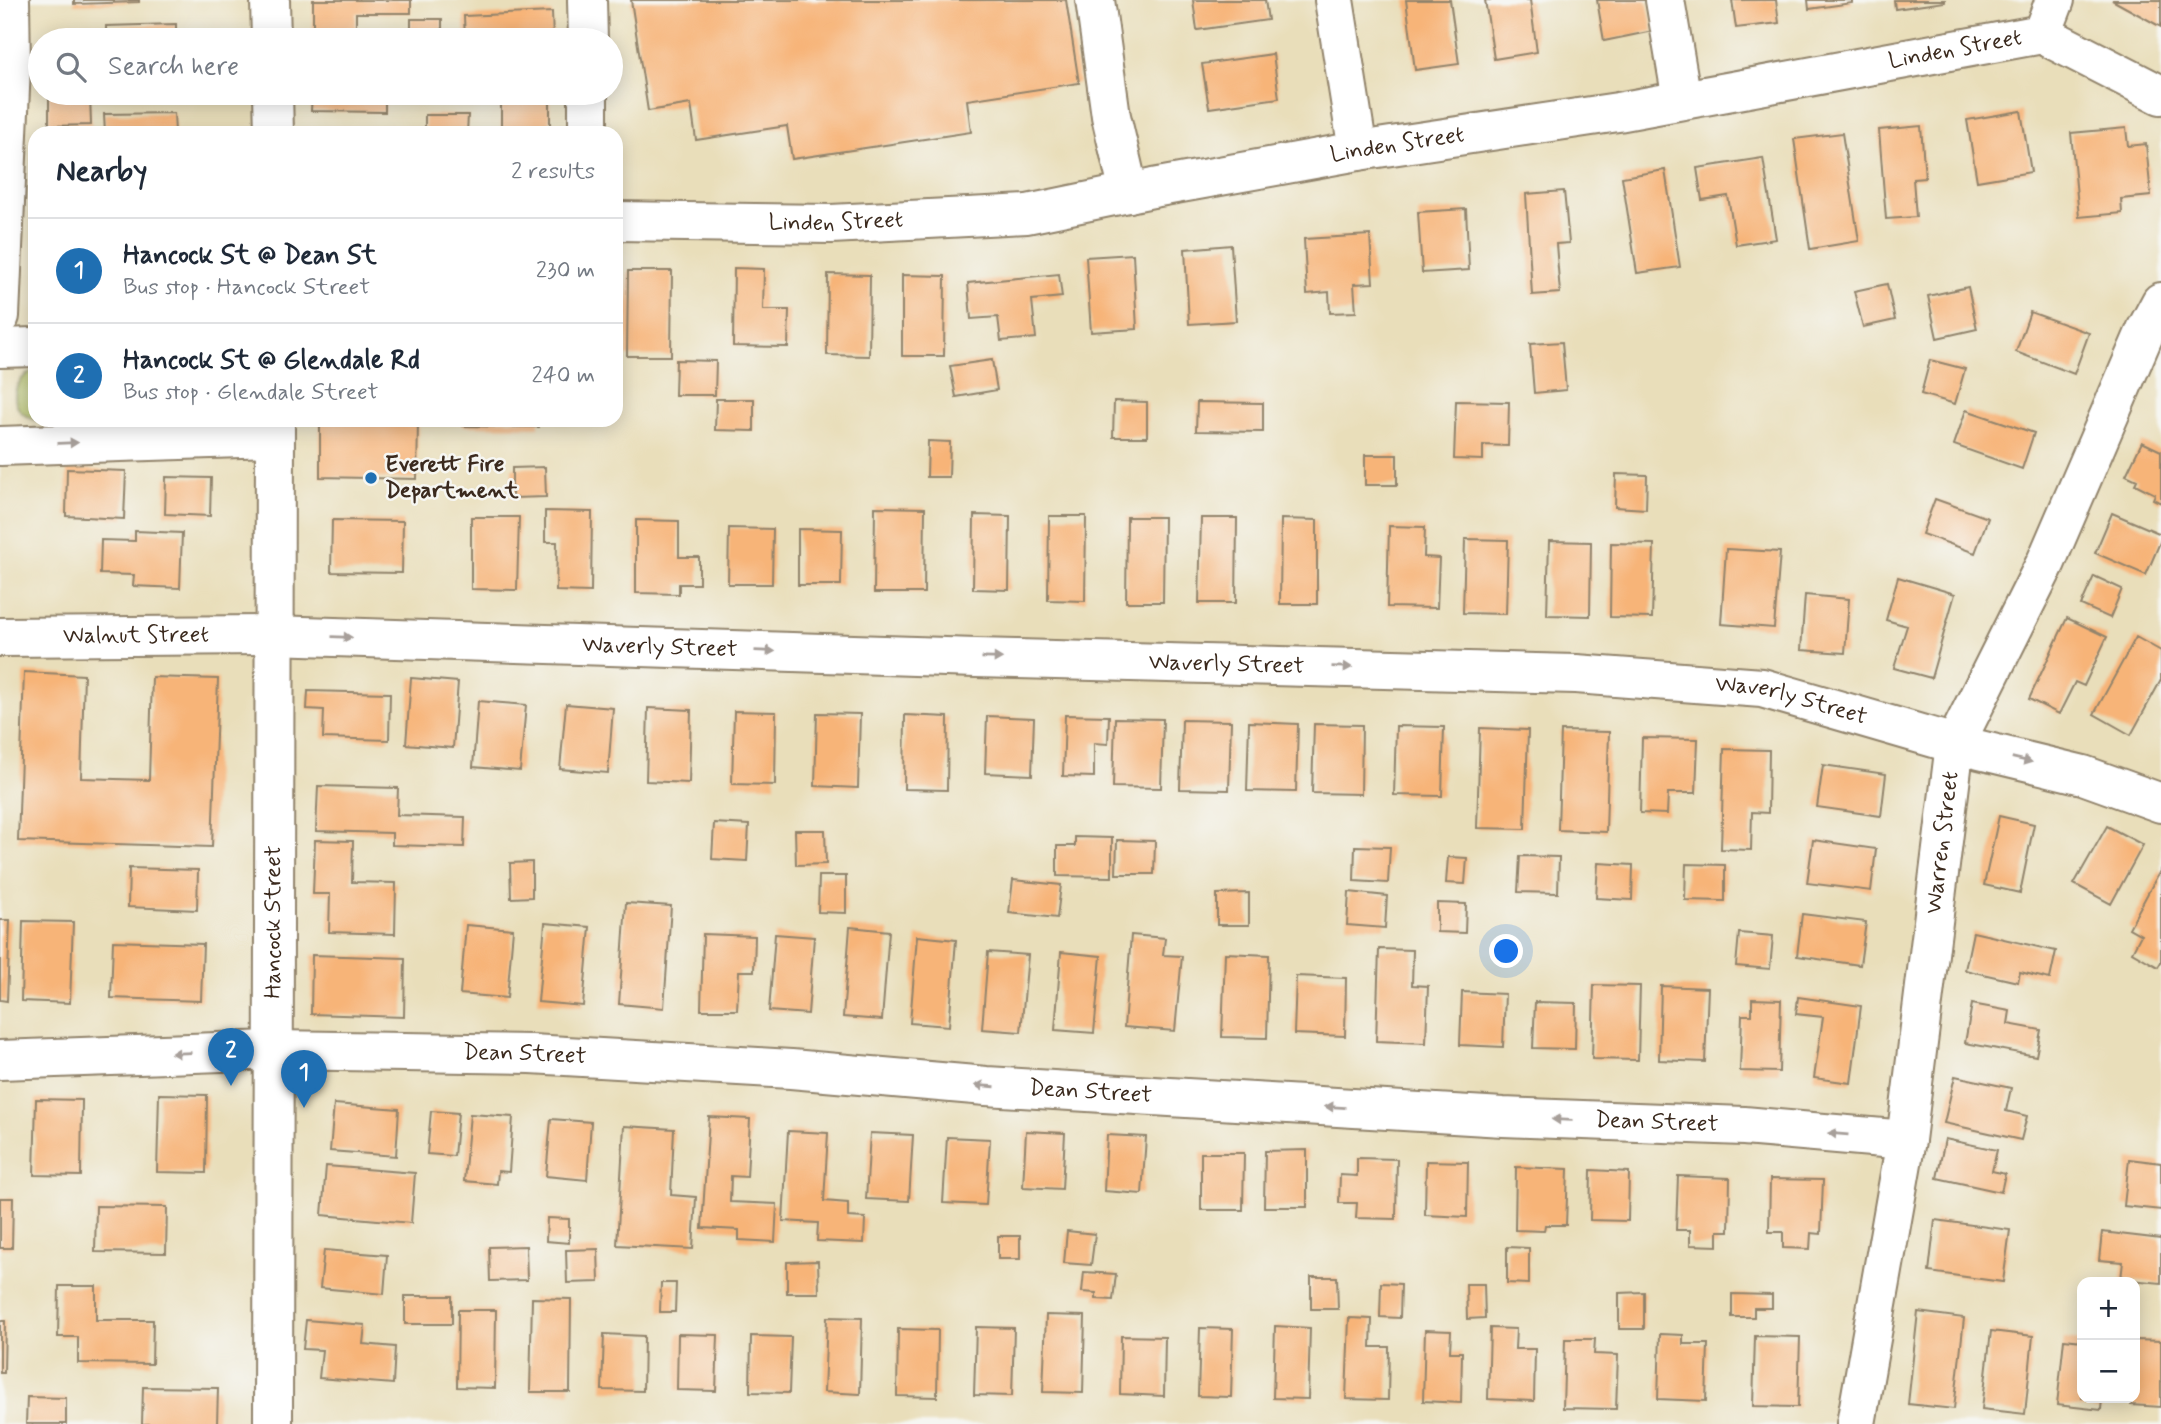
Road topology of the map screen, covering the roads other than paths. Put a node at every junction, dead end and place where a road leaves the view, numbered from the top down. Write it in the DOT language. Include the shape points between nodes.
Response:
graph roads {
  1 [pos="10,0"];
  2 [pos="270,0"];
  3 [pos="587,0"];
  4 [pos="1095,0"];
  5 [pos="1334,0"];
  6 [pos="1665,0"];
  7 [pos="2049,17"];
  8 [pos="271,28"];
  9 [pos="588,28"];
  10 [pos="6,66"];
  11 [pos="2161,95"];
  12 [pos="1682,100"];
  13 [pos="273,105"];
  14 [pos="588,105"];
  15 [pos="274,126"];
  16 [pos="588,126"];
  17 [pos="1358,151"];
  18 [pos="1129,193"];
  19 [pos="623,221"];
  20 [pos="2161,302"];
  21 [pos="0,316"];
  22 [pos="28,347"];
  23 [pos="0,348"];
  24 [pos="274,428"];
  25 [pos="0,446"];
  26 [pos="273,635"];
  27 [pos="0,637"];
  28 [pos="1955,744"];
  29 [pos="2161,803"];
  30 [pos="274,1050"];
  31 [pos="0,1060"];
  32 [pos="1906,1140"];
  33 [pos="273,1424"];
  34 [pos="1856,1424"];
  1 -- 10 [label="street"];
  2 -- 8 [label="street"];
  3 -- 9 [label="street"];
  4 -- 18 [label="street" via="1111,116"];
  5 -- 17 [label="street"];
  6 -- 12 [label="street"];
  7 -- 11 [label="street, Linden Street"];
  7 -- 12 [label="street, Linden Street"];
  10 -- 21 [label="street"];
  12 -- 17 [label="street, Linden Street"];
  13 -- 15 [label="street"];
  14 -- 16 [label="street"];
  17 -- 18 [label="street, Linden Street"];
  18 -- 19 [label="street, Linden Street" via="1027,214 831,224"];
  20 -- 28 [label="street, Warren Street" via="2046,562"];
  22 -- 23 [label="street"];
  25 -- 24 [label="street, one-way"];
  24 -- 26 [label="street, Hancock Street"];
  26 -- 27 [label="street, Walnut Street"];
  26 -- 28 [label="street, Waverly Street, one-way" via="1576,674 1762,688"];
  26 -- 30 [label="street, Hancock Street"];
  28 -- 29 [label="street, Waverly Street, one-way" via="2083,775"];
  28 -- 32 [label="street, Warren Street"];
  30 -- 31 [label="street, Dean Street, one-way"];
  32 -- 30 [label="street, Dean Street, one-way" via="1744,1126 1503,1117 999,1087 545,1054"];
  30 -- 33 [label="street, Hancock Street"];
  32 -- 34 [label="street, Warren Street"];
}
